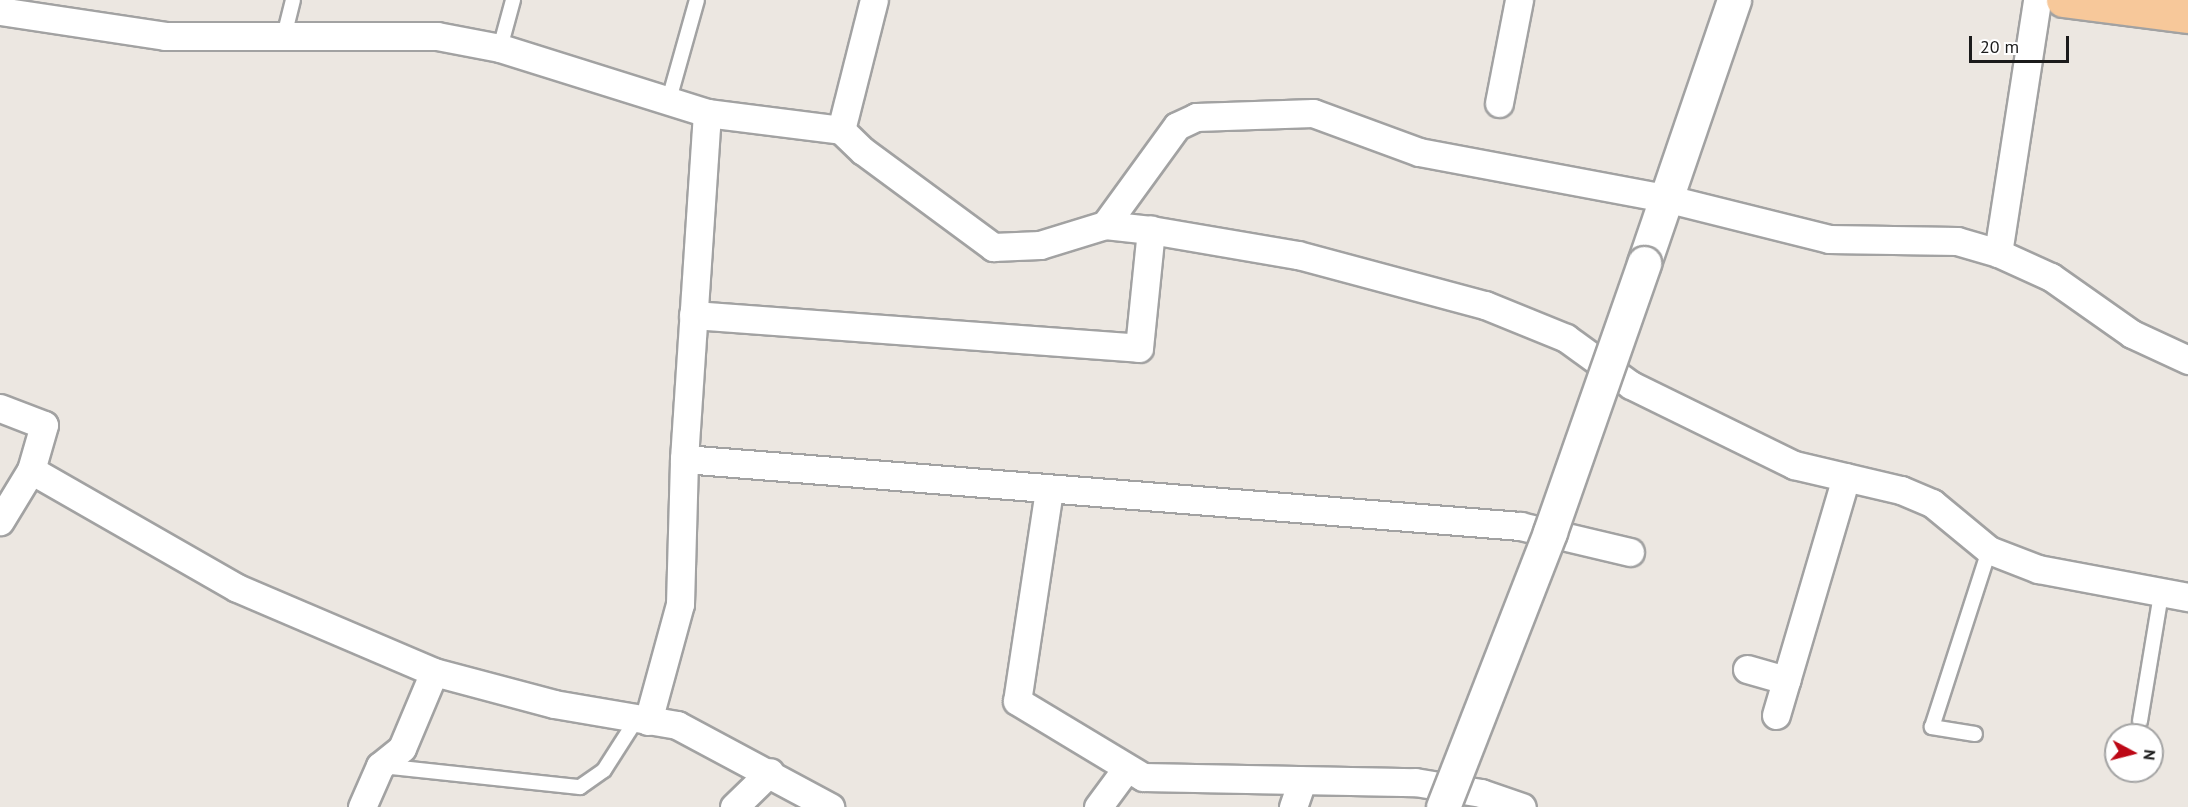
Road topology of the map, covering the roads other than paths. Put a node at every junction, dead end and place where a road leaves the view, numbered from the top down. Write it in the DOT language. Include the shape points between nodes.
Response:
graph roads {
  1 [pos="293,0"];
  2 [pos="513,0"];
  3 [pos="697,0"];
  4 [pos="874,0"];
  5 [pos="1519,0"];
  6 [pos="1734,0"];
  7 [pos="2037,0"];
  8 [pos="2063,0"];
  9 [pos="0,11"];
  10 [pos="2188,16"];
  11 [pos="284,36"];
  12 [pos="500,48"];
  13 [pos="668,103"];
  14 [pos="1499,103"];
  15 [pos="707,113"];
  16 [pos="842,130"];
  17 [pos="1665,198"];
  18 [pos="1105,225"];
  19 [pos="1151,230"];
  20 [pos="1998,253"];
  21 [pos="693,315"];
  22 [pos="2188,360"];
  23 [pos="0,408"];
  24 [pos="684,459"];
  25 [pos="31,470"];
  26 [pos="1846,477"];
  27 [pos="1049,490"];
  28 [pos="0,521"];
  29 [pos="1989,550"];
  30 [pos="1629,552"];
  31 [pos="2161,594"];
  32 [pos="2188,597"];
  33 [pos="1747,669"];
  34 [pos="434,672"];
  35 [pos="1786,680"];
  36 [pos="1776,715"];
  37 [pos="642,721"];
  38 [pos="2140,721"];
  39 [pos="1975,734"];
  40 [pos="380,766"];
  41 [pos="1126,770"];
  42 [pos="770,772"];
  43 [pos="1302,781"];
  44 [pos="1508,805"];
  45 [pos="363,807"];
  46 [pos="734,807"];
  47 [pos="830,807"];
  48 [pos="1098,807"];
  49 [pos="1293,807"];
  50 [pos="1443,807"];
  1 -- 11 [label="lane"];
  2 -- 12 [label="lane"];
  3 -- 13 [label="lane"];
  4 -- 16 [label="street"];
  5 -- 14 [label="street"];
  6 -- 17 [label="street"];
  7 -- 20 [label="street"];
  8 -- 10 [label="main road"];
  9 -- 11 [label="street" via="165,36"];
  11 -- 12 [label="street" via="437,36"];
  12 -- 13 [label="street"];
  13 -- 15 [label="street"];
  15 -- 16 [label="street"];
  15 -- 21 [label="street"];
  16 -- 18 [label="street" via="863,152 993,247 1040,245"];
  17 -- 18 [label="street" via="1419,152 1313,113 1196,117 1177,126"];
  17 -- 20 [label="street" via="1829,239 1957,241"];
  17 -- 50 [label="street, bridge" via="1550,532"];
  18 -- 19 [label="street"];
  19 -- 21 [label="street" via="1139,348"];
  19 -- 26 [label="street" via="1298,255 1485,305 1566,338 1631,385 1794,465"];
  20 -- 22 [label="street" via="2051,277 2132,334"];
  21 -- 24 [label="street"];
  23 -- 25 [label="street" via="44,425"];
  24 -- 27 [label="street"];
  24 -- 37 [label="street" via="680,604"];
  25 -- 28 [label="street"];
  25 -- 34 [label="street" via="237,588"];
  26 -- 29 [label="street" via="1901,490 1932,503"];
  26 -- 35 [label="street"];
  27 -- 30 [label="street" via="1520,526"];
  27 -- 41 [label="street" via="1017,702"];
  29 -- 31 [label="street" via="2038,569"];
  29 -- 39 [label="lane" via="1932,727"];
  31 -- 32 [label="street"];
  31 -- 38 [label="lane"];
  33 -- 35 [label="street"];
  34 -- 37 [label="street" via="554,704"];
  34 -- 40 [label="street" via="402,748"];
  35 -- 36 [label="street"];
  37 -- 40 [label="lane" via="604,770 580,787"];
  37 -- 42 [label="street" via="676,725"];
  40 -- 45 [label="street"];
  41 -- 43 [label="street" via="1143,777"];
  41 -- 48 [label="street"];
  42 -- 46 [label="street"];
  42 -- 47 [label="street"];
  43 -- 44 [label="street" via="1415,782"];
  43 -- 49 [label="street"];
}
